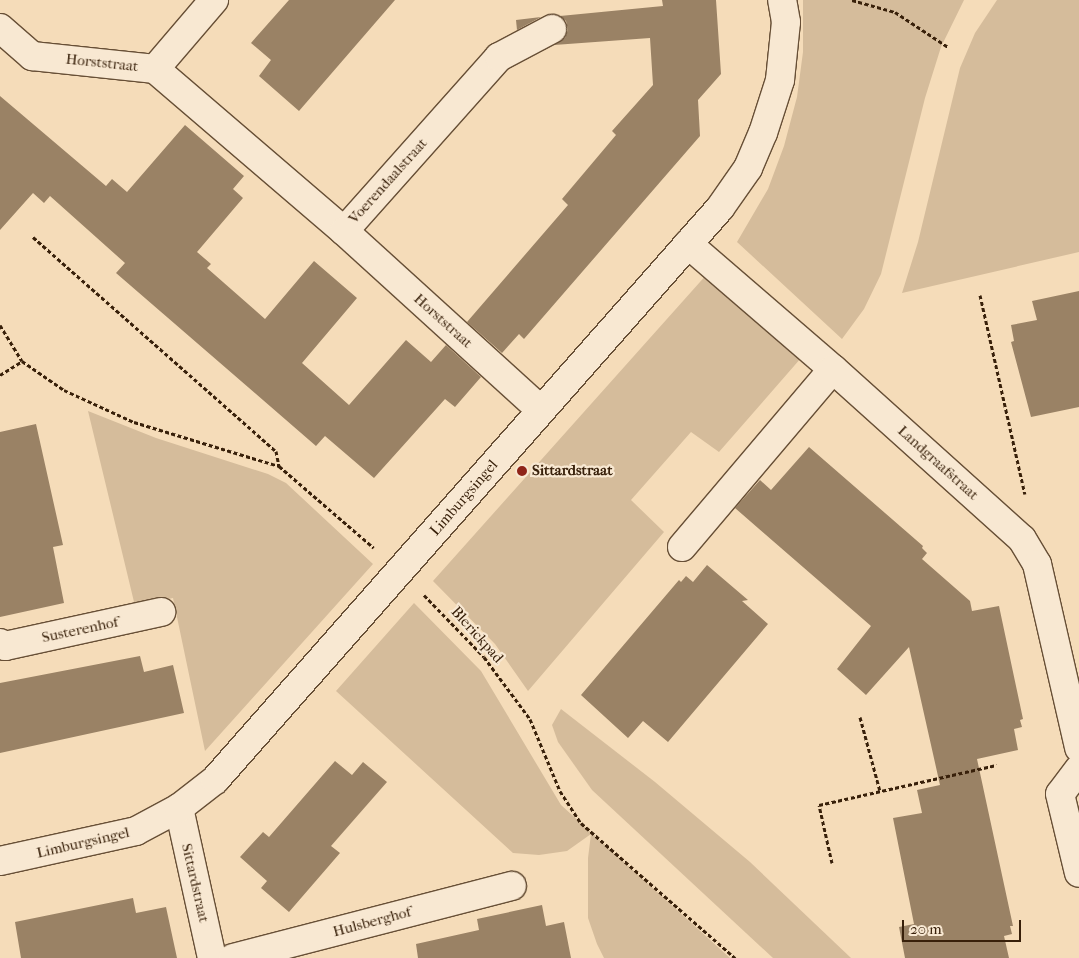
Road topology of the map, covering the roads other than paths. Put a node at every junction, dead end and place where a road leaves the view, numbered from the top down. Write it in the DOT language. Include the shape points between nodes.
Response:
graph roads {
  1 [pos="214,0"];
  2 [pos="782,0"];
  3 [pos="0,28"];
  4 [pos="552,29"];
  5 [pos="155,69"];
  6 [pos="344,231"];
  7 [pos="688,244"];
  8 [pos="833,369"];
  9 [pos="541,410"];
  10 [pos="682,547"];
  11 [pos="161,612"];
  12 [pos="0,643"];
  13 [pos="1079,748"];
  14 [pos="1079,769"];
  15 [pos="179,808"];
  16 [pos="0,861"];
  17 [pos="1079,873"];
  18 [pos="512,886"];
  19 [pos="212,958"];
  20 [pos="233,958"];
  1 -- 5 [label="street, Horststraat"];
  2 -- 7 [label="street, Limburgsingel" via="786,22 780,80 763,134 748,168 720,208"];
  3 -- 5 [label="street, Horststraat" via="32,56"];
  4 -- 6 [label="street, Voerendaalstraat" via="499,57"];
  5 -- 6 [label="street, Voerendaalstraat"];
  6 -- 9 [label="street, Horststraat"];
  7 -- 8 [label="street, Landgraafstraat"];
  7 -- 9 [label="street, Limburgsingel"];
  8 -- 10 [label="street"];
  8 -- 13 [label="street, Landgraafstraat" via="1022,539 1037,564"];
  9 -- 15 [label="street, Limburgsingel" via="215,780"];
  11 -- 12 [label="street, Susterenhof" via="5,646"];
  14 -- 17 [label="street" via="1060,794"];
  15 -- 16 [label="street, Limburgsingel" via="136,831"];
  15 -- 19 [label="street, Sittardstraat"];
  18 -- 20 [label="street, Hulsberghof"];
}
